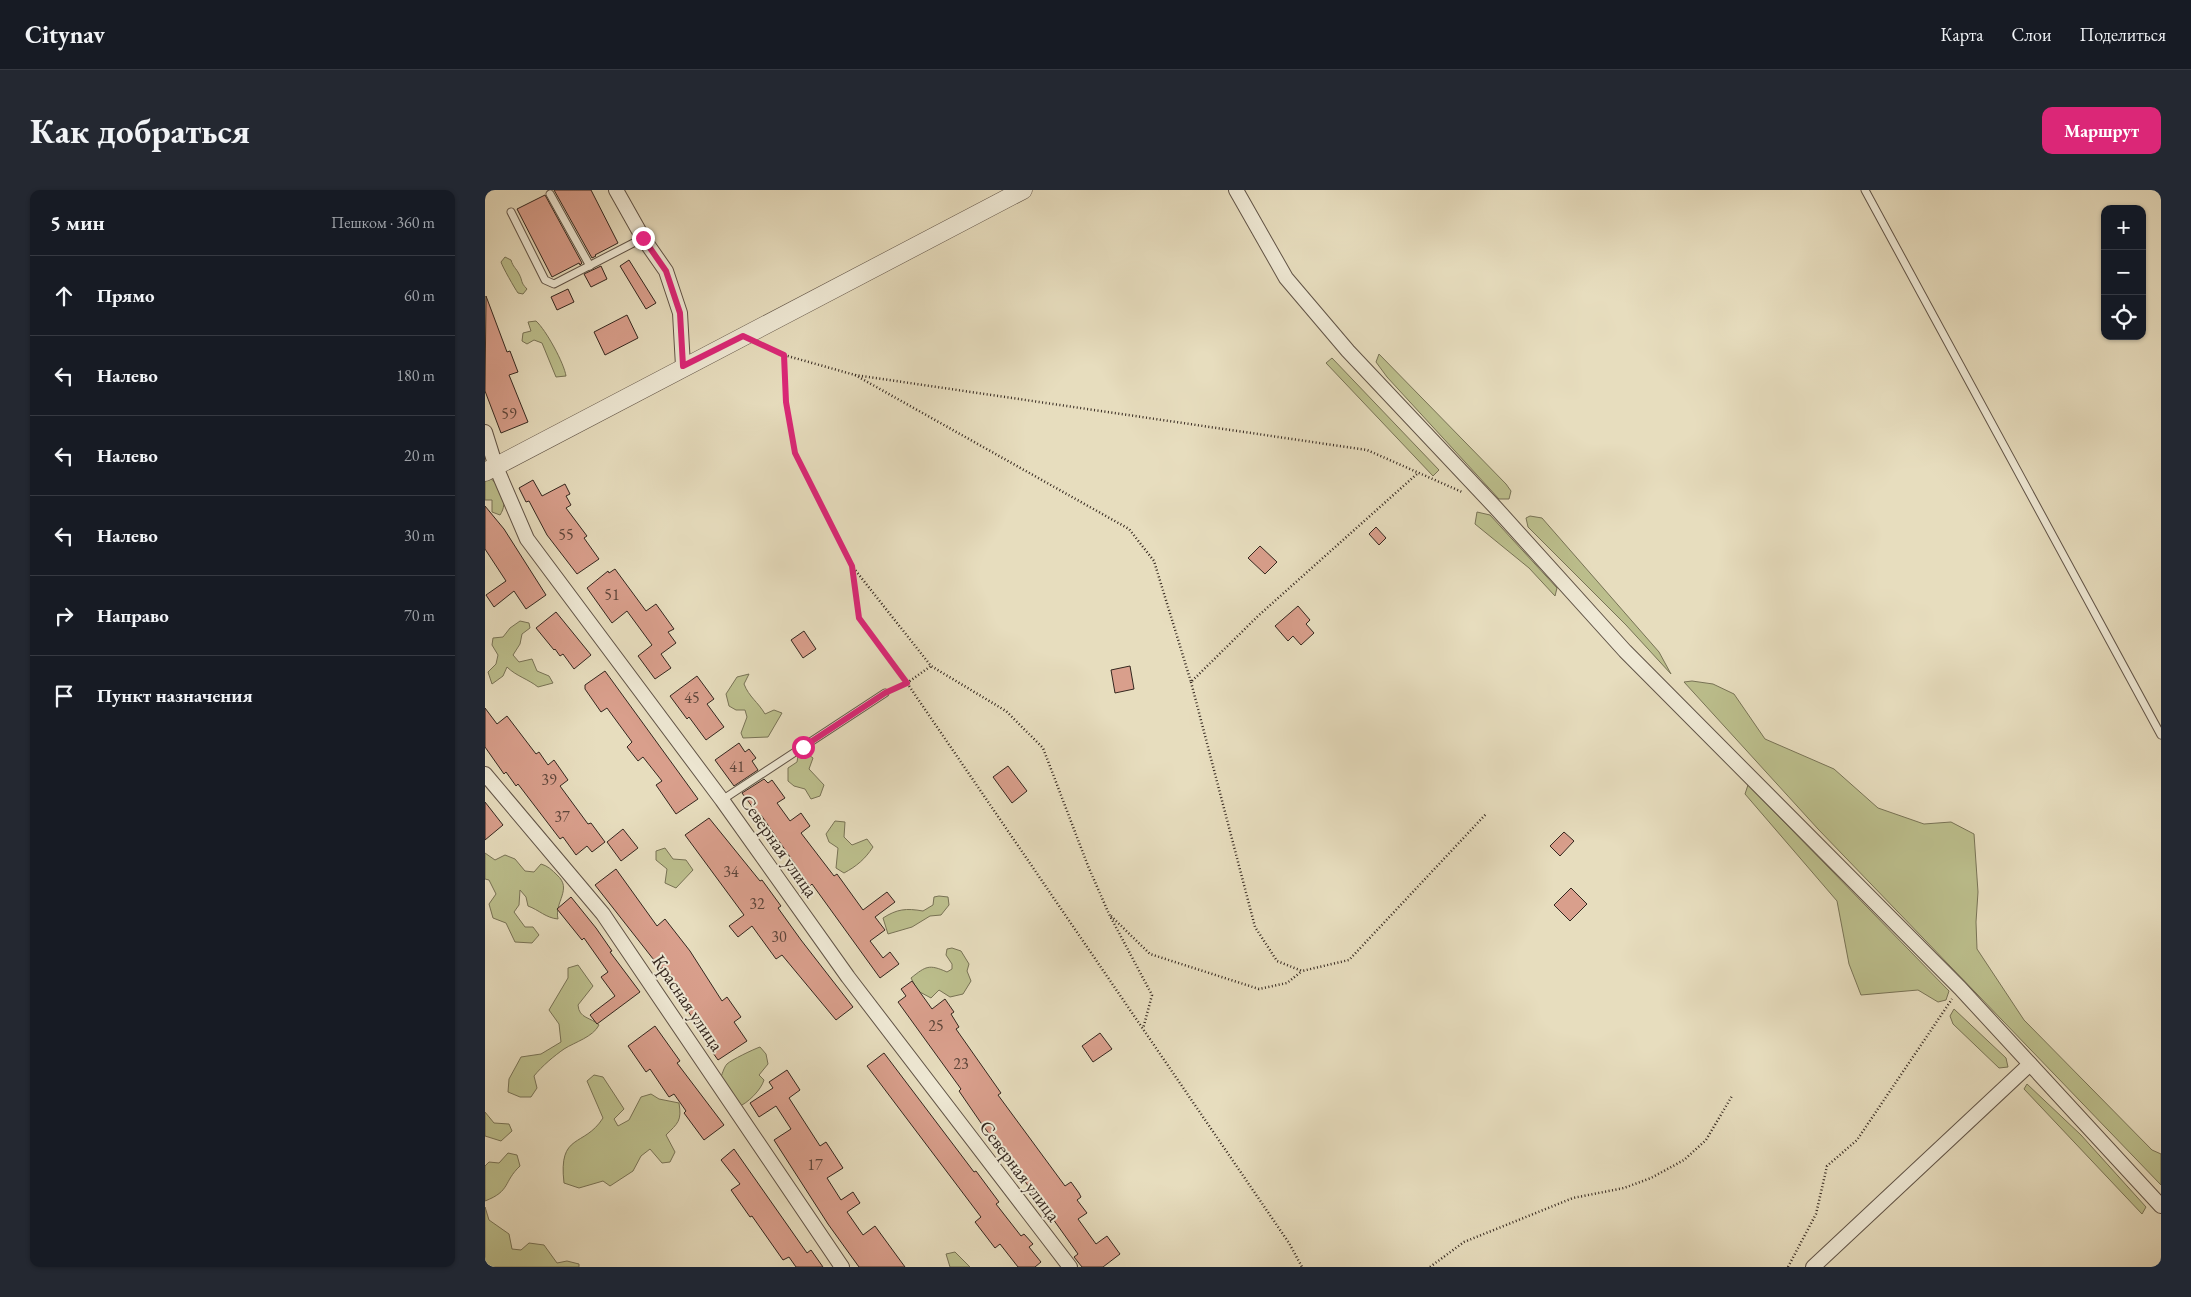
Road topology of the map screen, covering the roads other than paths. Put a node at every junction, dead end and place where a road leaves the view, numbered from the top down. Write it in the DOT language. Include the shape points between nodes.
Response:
graph roads {
  1 [pos="617,190"];
  2 [pos="1023,190"];
  3 [pos="1236,190"];
  4 [pos="1865,190"];
  5 [pos="551,194"];
  6 [pos="511,212"];
  7 [pos="643,238"];
  8 [pos="590,266"];
  9 [pos="683,366"];
  10 [pos="485,432"];
  11 [pos="490,470"];
  12 [pos="885,693"];
  13 [pos="2158,724"];
  14 [pos="2161,735"];
  15 [pos="485,774"];
  16 [pos="723,800"];
  17 [pos="2030,1064"];
  18 [pos="2161,1206"];
  19 [pos="842,1267"];
  20 [pos="1070,1267"];
  21 [pos="1813,1267"];
  1 -- 7 [label="street"];
  2 -- 9 [label="street"];
  3 -- 17 [label="street" via="1286,278 1348,351 1625,651 1960,988"];
  4 -- 13 [label="lane"];
  5 -- 8 [label="lane"];
  6 -- 8 [label="lane" via="545,280 553,284"];
  7 -- 8 [label="lane"];
  7 -- 9 [label="street" via="666,271 680,313"];
  9 -- 11 [label="street"];
  10 -- 11 [label="street, Северная улица"];
  11 -- 16 [label="street, Северная улица" via="527,539"];
  12 -- 16 [label="lane"];
  13 -- 14 [label="lane"];
  15 -- 19 [label="street, Красная улица" via="603,914"];
  16 -- 20 [label="street, Северная улица" via="848,977"];
  17 -- 18 [label="street"];
  17 -- 21 [label="street"];
}
